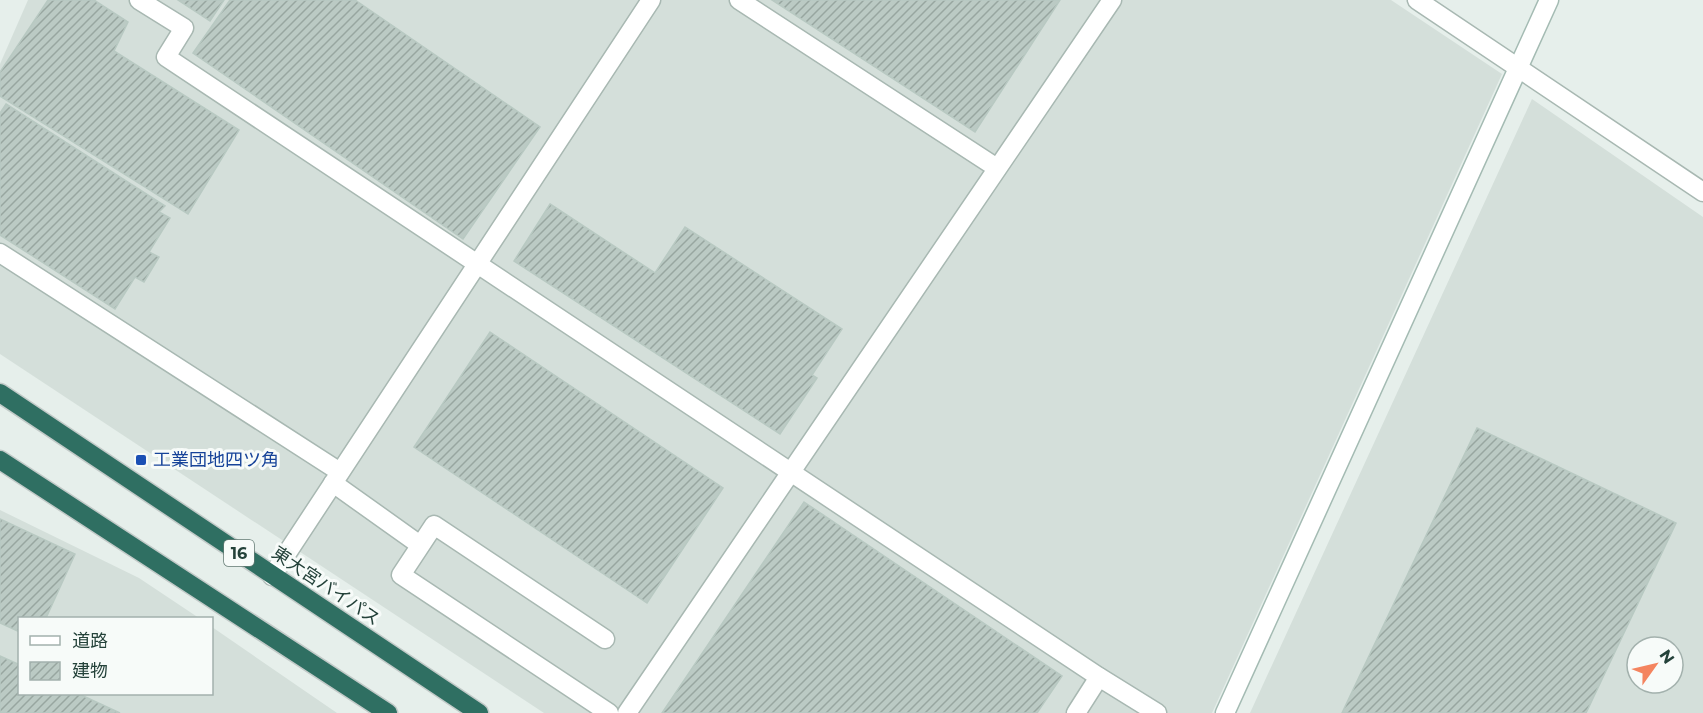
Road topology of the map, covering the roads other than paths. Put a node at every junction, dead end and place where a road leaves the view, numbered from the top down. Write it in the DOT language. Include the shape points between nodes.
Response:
graph roads {
  1 [pos="139,0"];
  2 [pos="651,0"];
  3 [pos="739,0"];
  4 [pos="1112,0"];
  5 [pos="1417,0"];
  6 [pos="1549,0"];
  7 [pos="1519,67"];
  8 [pos="997,168"];
  9 [pos="1703,192"];
  10 [pos="0,253"];
  11 [pos="477,264"];
  12 [pos="0,393"];
  13 [pos="0,460"];
  14 [pos="790,472"];
  15 [pos="337,478"];
  16 [pos="420,545"];
  17 [pos="272,576"];
  18 [pos="605,639"];
  19 [pos="1099,677"];
  20 [pos="388,713"];
  21 [pos="479,713"];
  22 [pos="609,713"];
  23 [pos="627,713"];
  24 [pos="1076,713"];
  25 [pos="1157,713"];
  26 [pos="1225,713"];
  1 -- 11 [label="street" via="184,28 166,57"];
  2 -- 11 [label="street"];
  3 -- 8 [label="street"];
  4 -- 8 [label="street"];
  5 -- 7 [label="street"];
  6 -- 7 [label="street"];
  7 -- 9 [label="street"];
  7 -- 26 [label="street"];
  8 -- 14 [label="street"];
  10 -- 15 [label="street"];
  11 -- 14 [label="street"];
  11 -- 15 [label="street"];
  12 -- 17 [label="highway, 東大宮バイパス / 16"];
  13 -- 20 [label="highway"];
  14 -- 19 [label="street"];
  14 -- 23 [label="street"];
  15 -- 16 [label="street"];
  15 -- 17 [label="street"];
  16 -- 18 [label="street" via="434,525"];
  16 -- 22 [label="street" via="401,575"];
  17 -- 21 [label="highway, 東大宮バイパス / 16"];
  19 -- 24 [label="street"];
  19 -- 25 [label="street"];
}
